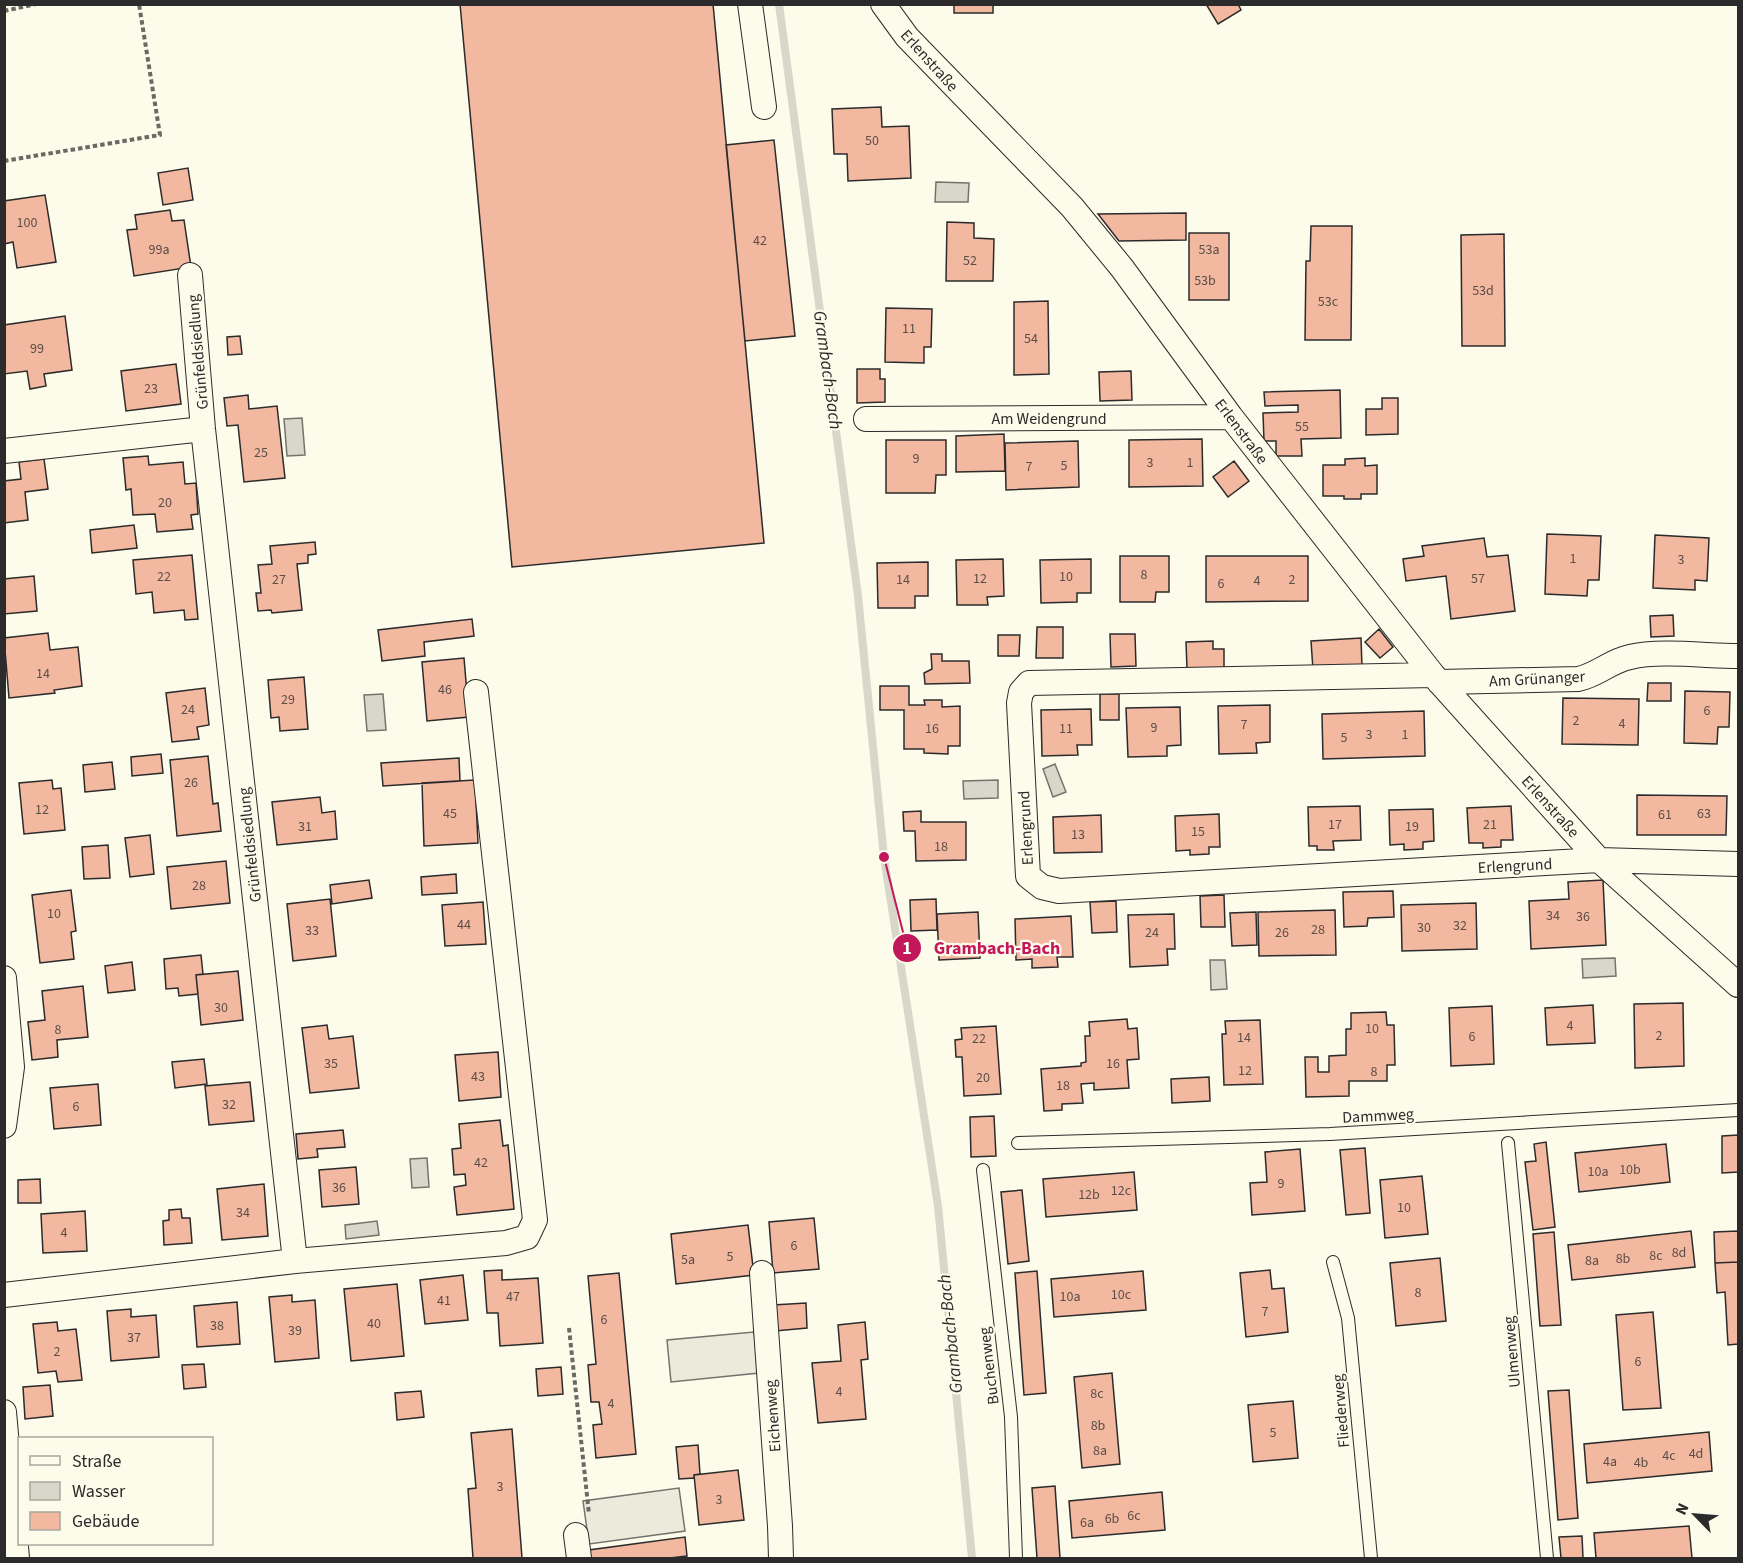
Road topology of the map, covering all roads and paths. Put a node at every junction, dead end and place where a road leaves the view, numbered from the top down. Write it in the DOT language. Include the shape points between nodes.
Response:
graph roads {
  1 [pos="36,4"];
  2 [pos="139,4"];
  3 [pos="750,4"];
  4 [pos="883,4"];
  5 [pos="4,10"];
  6 [pos="764,107"];
  7 [pos="4,161"];
  8 [pos="190,274"];
  9 [pos="1231,417"];
  10 [pos="866,420"];
  11 [pos="203,429"];
  12 [pos="4,451"];
  13 [pos="1738,656"];
  14 [pos="1436,679"];
  15 [pos="476,692"];
  16 [pos="1599,860"];
  17 [pos="1738,864"];
  18 [pos="4,978"];
  19 [pos="1738,985"];
  20 [pos="1738,1110"];
  21 [pos="4,1126"];
  22 [pos="1018,1143"];
  23 [pos="1508,1143"];
  24 [pos="983,1170"];
  25 [pos="294,1261"];
  26 [pos="1333,1263"];
  27 [pos="762,1273"];
  28 [pos="4,1295"];
  29 [pos="569,1328"];
  30 [pos="4,1412"];
  31 [pos="583,1527"];
  32 [pos="16,1558"];
  33 [pos="579,1558"];
  34 [pos="781,1558"];
  35 [pos="1016,1558"];
  36 [pos="1371,1558"];
  37 [pos="1548,1558"];
  1 -- 5 [label="path"];
  2 -- 7 [label="path" via="160,135"];
  3 -- 6 [label="street"];
  4 -- 9 [label="street, Erlenstraße" via="929,62 1072,207 1122,268"];
  8 -- 11 [label="street, Grünfeldsiedlung"];
  9 -- 10 [label="street, Am Weidengrund"];
  9 -- 14 [label="street, Erlenstraße"];
  11 -- 12 [label="street, Grünfeldsiedlung"];
  11 -- 25 [label="street, Grünfeldsiedlung"];
  13 -- 14 [label="street, Am Grünanger" via="1645,655 1617,661 1578,679"];
  14 -- 16 [label="street, Erlenstraße"];
  14 -- 16 [label="street, Erlengrund" via="1029,683 1021,692 1019,703 1028,876 1041,887 1059,891"];
  15 -- 25 [label="street" via="536,1220 527,1237 506,1243"];
  16 -- 17 [label="street"];
  16 -- 19 [label="street, Erlenstraße"];
  18 -- 21 [label="street" via="12,1067"];
  20 -- 22 [label="lane, Dammweg" via="1330,1134"];
  23 -- 37 [label="lane, Ulmenweg"];
  24 -- 35 [label="lane, Buchenweg" via="1011,1417"];
  25 -- 28 [label="street"];
  26 -- 36 [label="lane, Fliederweg" via="1348,1318"];
  27 -- 34 [label="street, Eichenweg"];
  29 -- 31 [label="path"];
  30 -- 32 [label="street"];
  31 -- 33 [label="street"];
}
